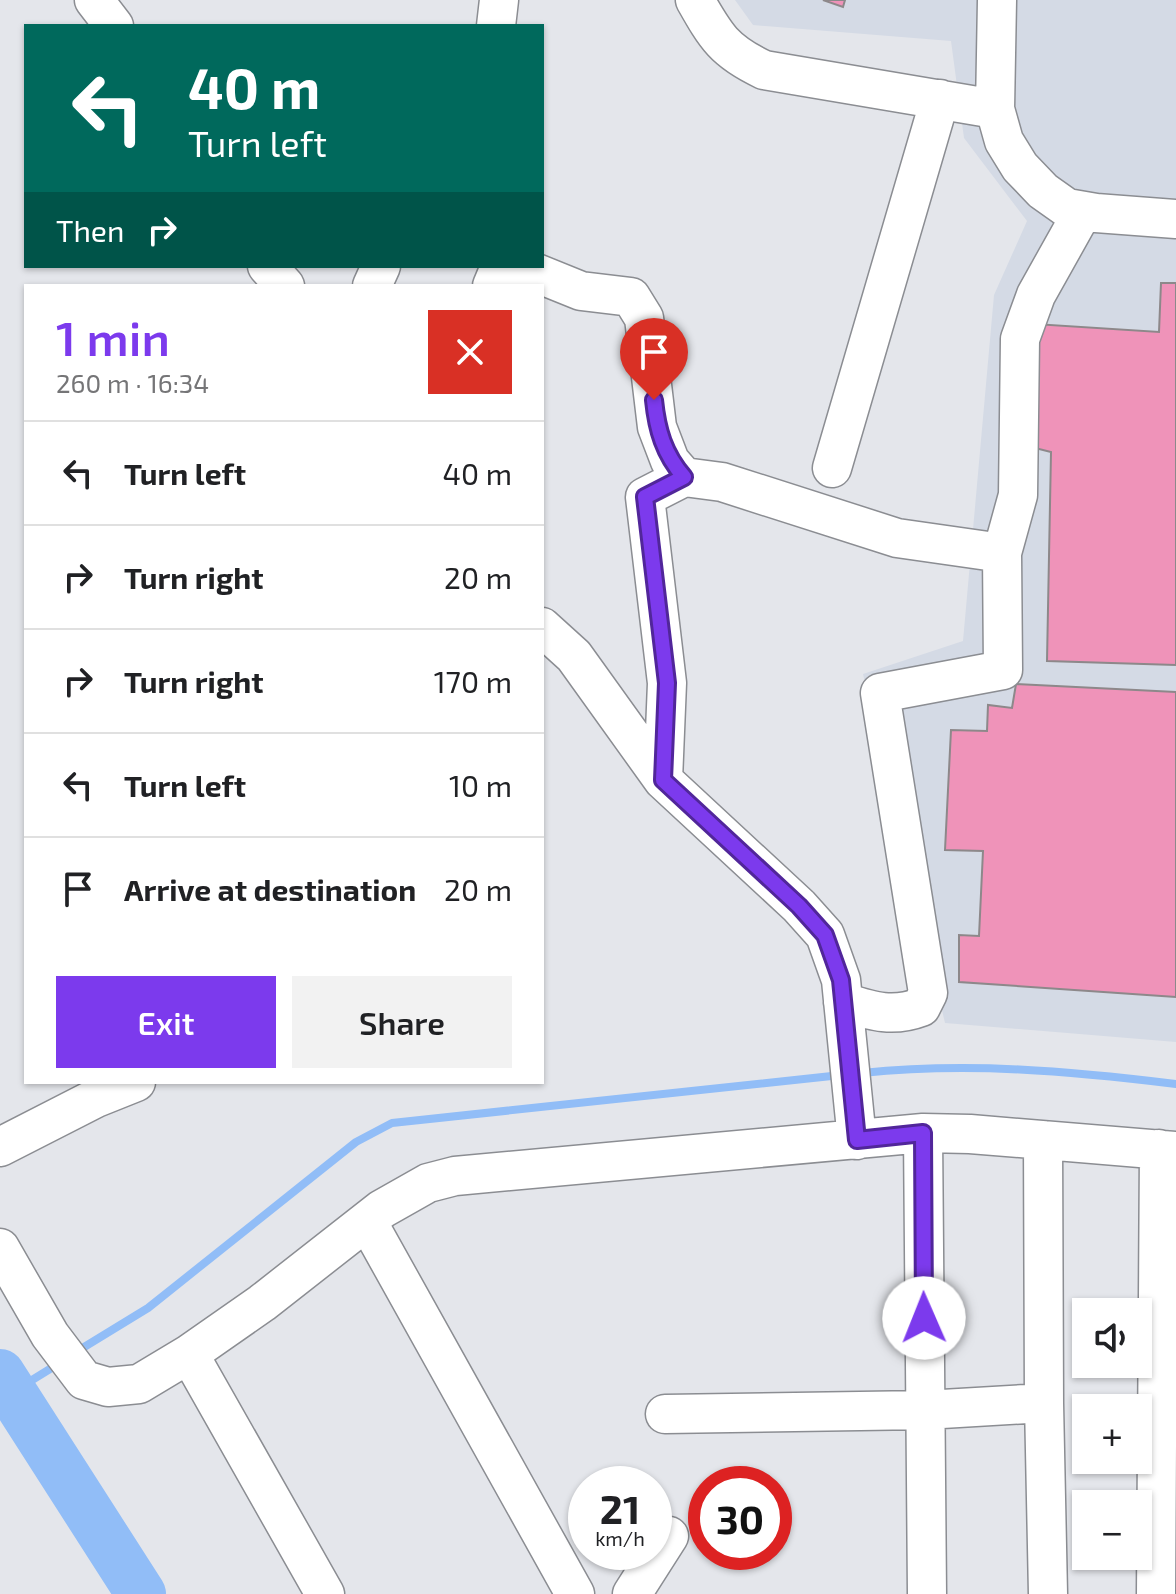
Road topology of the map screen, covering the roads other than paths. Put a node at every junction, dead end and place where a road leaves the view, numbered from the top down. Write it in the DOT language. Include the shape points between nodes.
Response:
graph roads {
  1 [pos="94,0"];
  2 [pos="499,0"];
  3 [pos="695,0"];
  4 [pos="997,0"];
  5 [pos="112,24"];
  6 [pos="496,24"];
  7 [pos="940,99"];
  8 [pos="995,109"];
  9 [pos="1083,211"];
  10 [pos="1176,219"];
  11 [pos="269,268"];
  12 [pos="514,268"];
  13 [pos="524,268"];
  14 [pos="283,284"];
  15 [pos="493,284"];
  16 [pos="832,468"];
  17 [pos="684,477"];
  18 [pos="1002,553"];
  19 [pos="544,629"];
  20 [pos="663,780"];
  21 [pos="845,1012"];
  22 [pos="131,1084"];
  23 [pos="855,1129"];
  24 [pos="923,1133"];
  25 [pos="1043,1140"];
  26 [pos="0,1147"];
  27 [pos="1168,1150"];
  28 [pos="367,1221"];
  29 [pos="0,1248"];
  30 [pos="1167,1267"];
  31 [pos="189,1354"];
  32 [pos="1167,1392"];
  33 [pos="1044,1403"];
  34 [pos="925,1410"];
  35 [pos="665,1414"];
  36 [pos="647,1570"];
  37 [pos="325,1594"];
  38 [pos="575,1594"];
  39 [pos="632,1594"];
  40 [pos="927,1594"];
  41 [pos="1048,1594"];
  42 [pos="1156,1594"];
  1 -- 5 [label="street"];
  2 -- 6 [label="street"];
  3 -- 7 [label="street" via="715,35 736,57 764,70"];
  4 -- 8 [label="street"];
  7 -- 8 [label="street"];
  7 -- 16 [label="street"];
  8 -- 9 [label="street" via="1004,141 1020,167 1067,208"];
  9 -- 10 [label="street"];
  9 -- 18 [label="street" via="1036,295 1020,339 1018,495"];
  11 -- 14 [label="street"];
  12 -- 15 [label="street" via="497,274"];
  13 -- 17 [label="street" via="581,291 631,297 644,318 657,427 670,461"];
  17 -- 18 [label="street" via="722,482 897,538"];
  17 -- 20 [label="street" via="645,497 667,683"];
  18 -- 21 [label="street" via="1003,670 880,693 928,993 921,1007 903,1014"];
  19 -- 20 [label="street" via="574,656"];
  20 -- 21 [label="street" via="825,935 841,980"];
  21 -- 23 [label="street"];
  22 -- 26 [label="street"];
  23 -- 24 [label="street"];
  23 -- 28 [label="street" via="455,1176 428,1183"];
  24 -- 25 [label="street"];
  24 -- 34 [label="street"];
  25 -- 27 [label="street"];
  25 -- 33 [label="street"];
  27 -- 30 [label="street"];
  28 -- 31 [label="street"];
  28 -- 38 [label="street"];
  29 -- 31 [label="street" via="50,1335 84,1380 108,1387 139,1384"];
  30 -- 32 [label="street"];
  31 -- 37 [label="street"];
  32 -- 42 [label="street"];
  33 -- 34 [label="street"];
  33 -- 41 [label="street"];
  34 -- 35 [label="street"];
  34 -- 40 [label="street"];
  36 -- 39 [label="street"];
}
